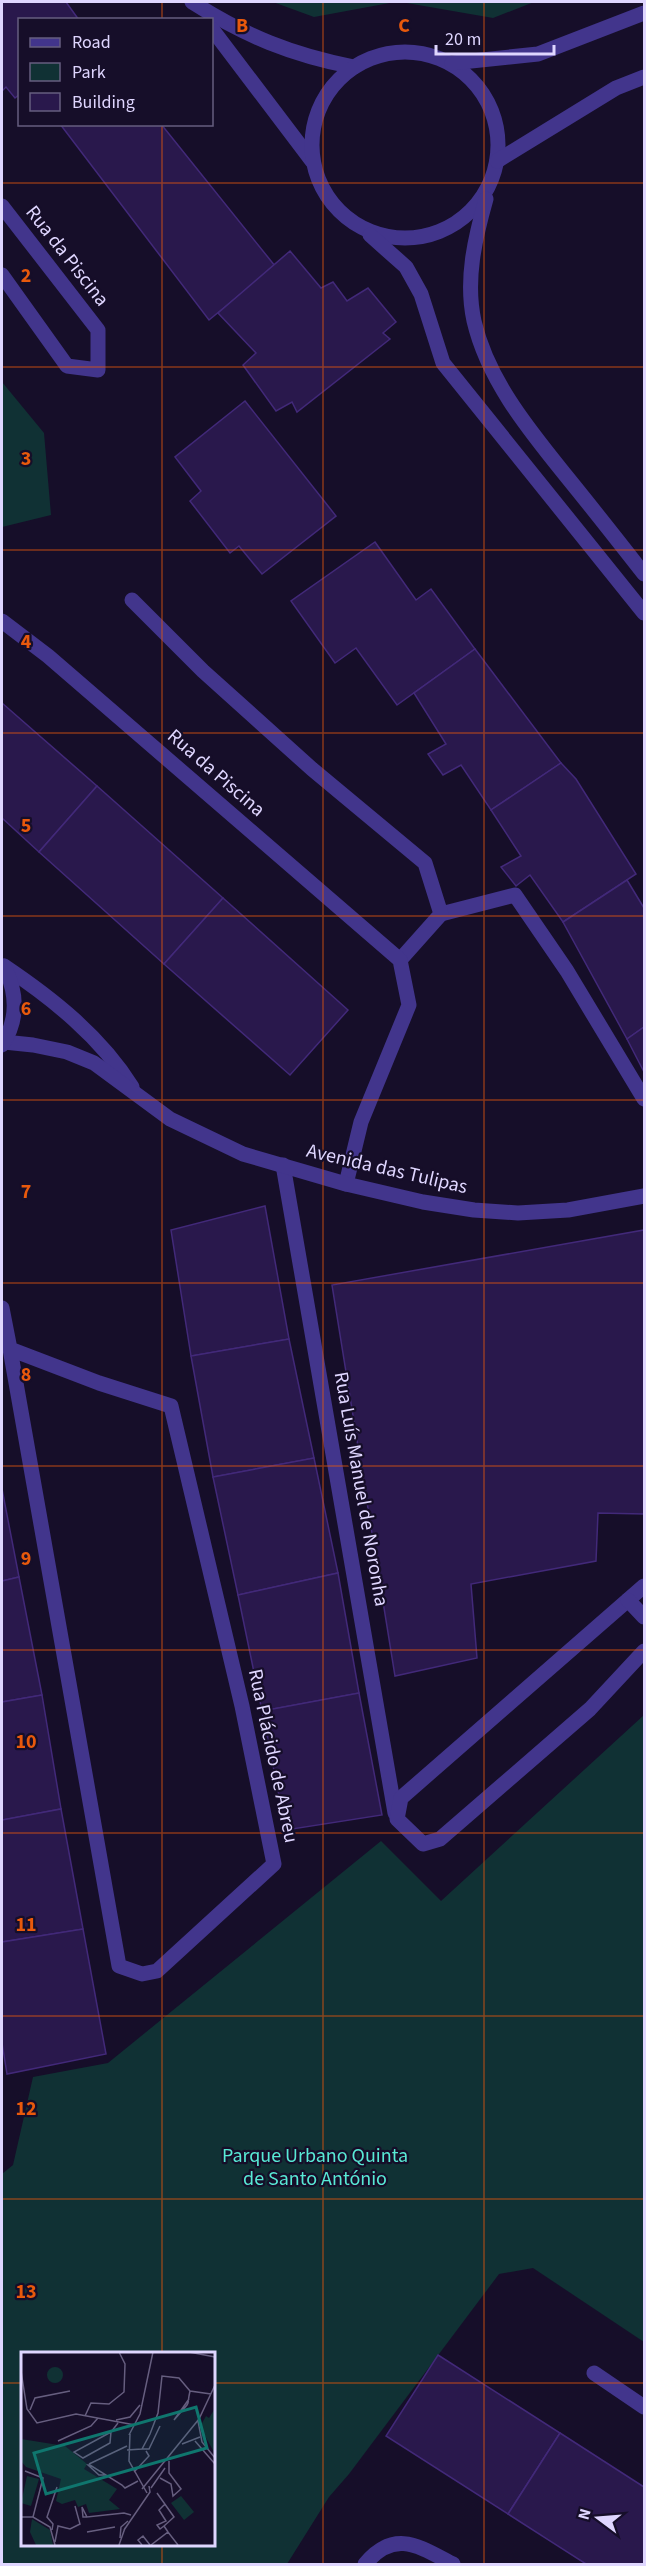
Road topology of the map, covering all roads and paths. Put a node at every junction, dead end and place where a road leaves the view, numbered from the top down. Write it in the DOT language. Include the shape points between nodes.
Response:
graph roads {
  1 [pos="192,2"];
  2 [pos="645,13"];
  3 [pos="204,18"];
  4 [pos="213,30"];
  5 [pos="452,63"];
  6 [pos="354,67"];
  7 [pos="645,76"];
  8 [pos="312,161"];
  9 [pos="497,161"];
  10 [pos="492,179"];
  11 [pos="2,206"];
  12 [pos="363,229"];
  13 [pos="2,275"];
  14 [pos="645,574"];
  15 [pos="132,600"];
  16 [pos="645,613"];
  17 [pos="2,621"];
  18 [pos="441,914"];
  19 [pos="400,960"];
  20 [pos="3,965"];
  21 [pos="3,1043"];
  22 [pos="137,1094"];
  23 [pos="645,1099"];
  24 [pos="283,1165"];
  25 [pos="346,1184"];
  26 [pos="645,1196"];
  27 [pos="2,1308"];
  28 [pos="10,1349"];
  29 [pos="645,1586"];
  30 [pos="628,1600"];
  31 [pos="645,1617"];
  32 [pos="645,1651"];
  33 [pos="397,1820"];
  34 [pos="594,2373"];
  35 [pos="645,2407"];
  36 [pos="365,2565"];
  37 [pos="453,2565"];
  1 -- 3 [label="street"];
  1 -- 6 [label="street" via="248,35 280,48"];
  2 -- 5 [label="street" via="538,54"];
  4 -- 8 [label="street"];
  5 -- 6 [label="street" via="423,53 383,54"];
  5 -- 9 [label="street" via="482,90 494,117"];
  6 -- 8 [label="street" via="334,84 324,100 313,130"];
  7 -- 9 [label="street" via="616,88"];
  8 -- 12 [label="street" via="321,188 343,216"];
  9 -- 10 [label="street"];
  10 -- 12 [label="street" via="476,207 431,236 397,239"];
  10 -- 14 [label="street" via="476,232 471,273 474,320 483,350 531,432"];
  11 -- 13 [label="street, Rua da Piscina" via="98,330 98,370 67,366"];
  12 -- 16 [label="street" via="406,267 421,294 443,363"];
  15 -- 18 [label="street" via="203,671 304,762 425,863"];
  17 -- 19 [label="street, Rua da Piscina"];
  18 -- 19 [label="street"];
  18 -- 23 [label="street" via="515,895 567,971"];
  19 -- 25 [label="street" via="409,1005 362,1122"];
  20 -- 21 [label="street" via="15,1004 12,1024"];
  20 -- 22 [label="street, Avenida das Tulipas" via="36,987 100,1044"];
  21 -- 22 [label="street, Avenida das Tulipas" via="67,1052 94,1063"];
  22 -- 24 [label="street, Avenida das Tulipas" via="170,1119 243,1154"];
  24 -- 25 [label="street, Avenida das Tulipas"];
  24 -- 33 [label="street, Rua Luís Manuel de Noronha"];
  25 -- 26 [label="street, Avenida das Tulipas" via="423,1202 518,1213 568,1210"];
  27 -- 28 [label="street, Rua Plácido de Abreu"];
  28 -- 28 [label="street, Rua Plácido de Abreu" via="119,1966 142,1974 157,1971 274,1864 240,1695 171,1406"];
  29 -- 30 [label="street"];
  30 -- 31 [label="street"];
  30 -- 33 [label="street" via="402,1798"];
  32 -- 33 [label="street" via="590,1709 440,1839 423,1844"];
  34 -- 35 [label="street"];
  36 -- 37 [label="street" via="389,2546 405,2542"];
}
